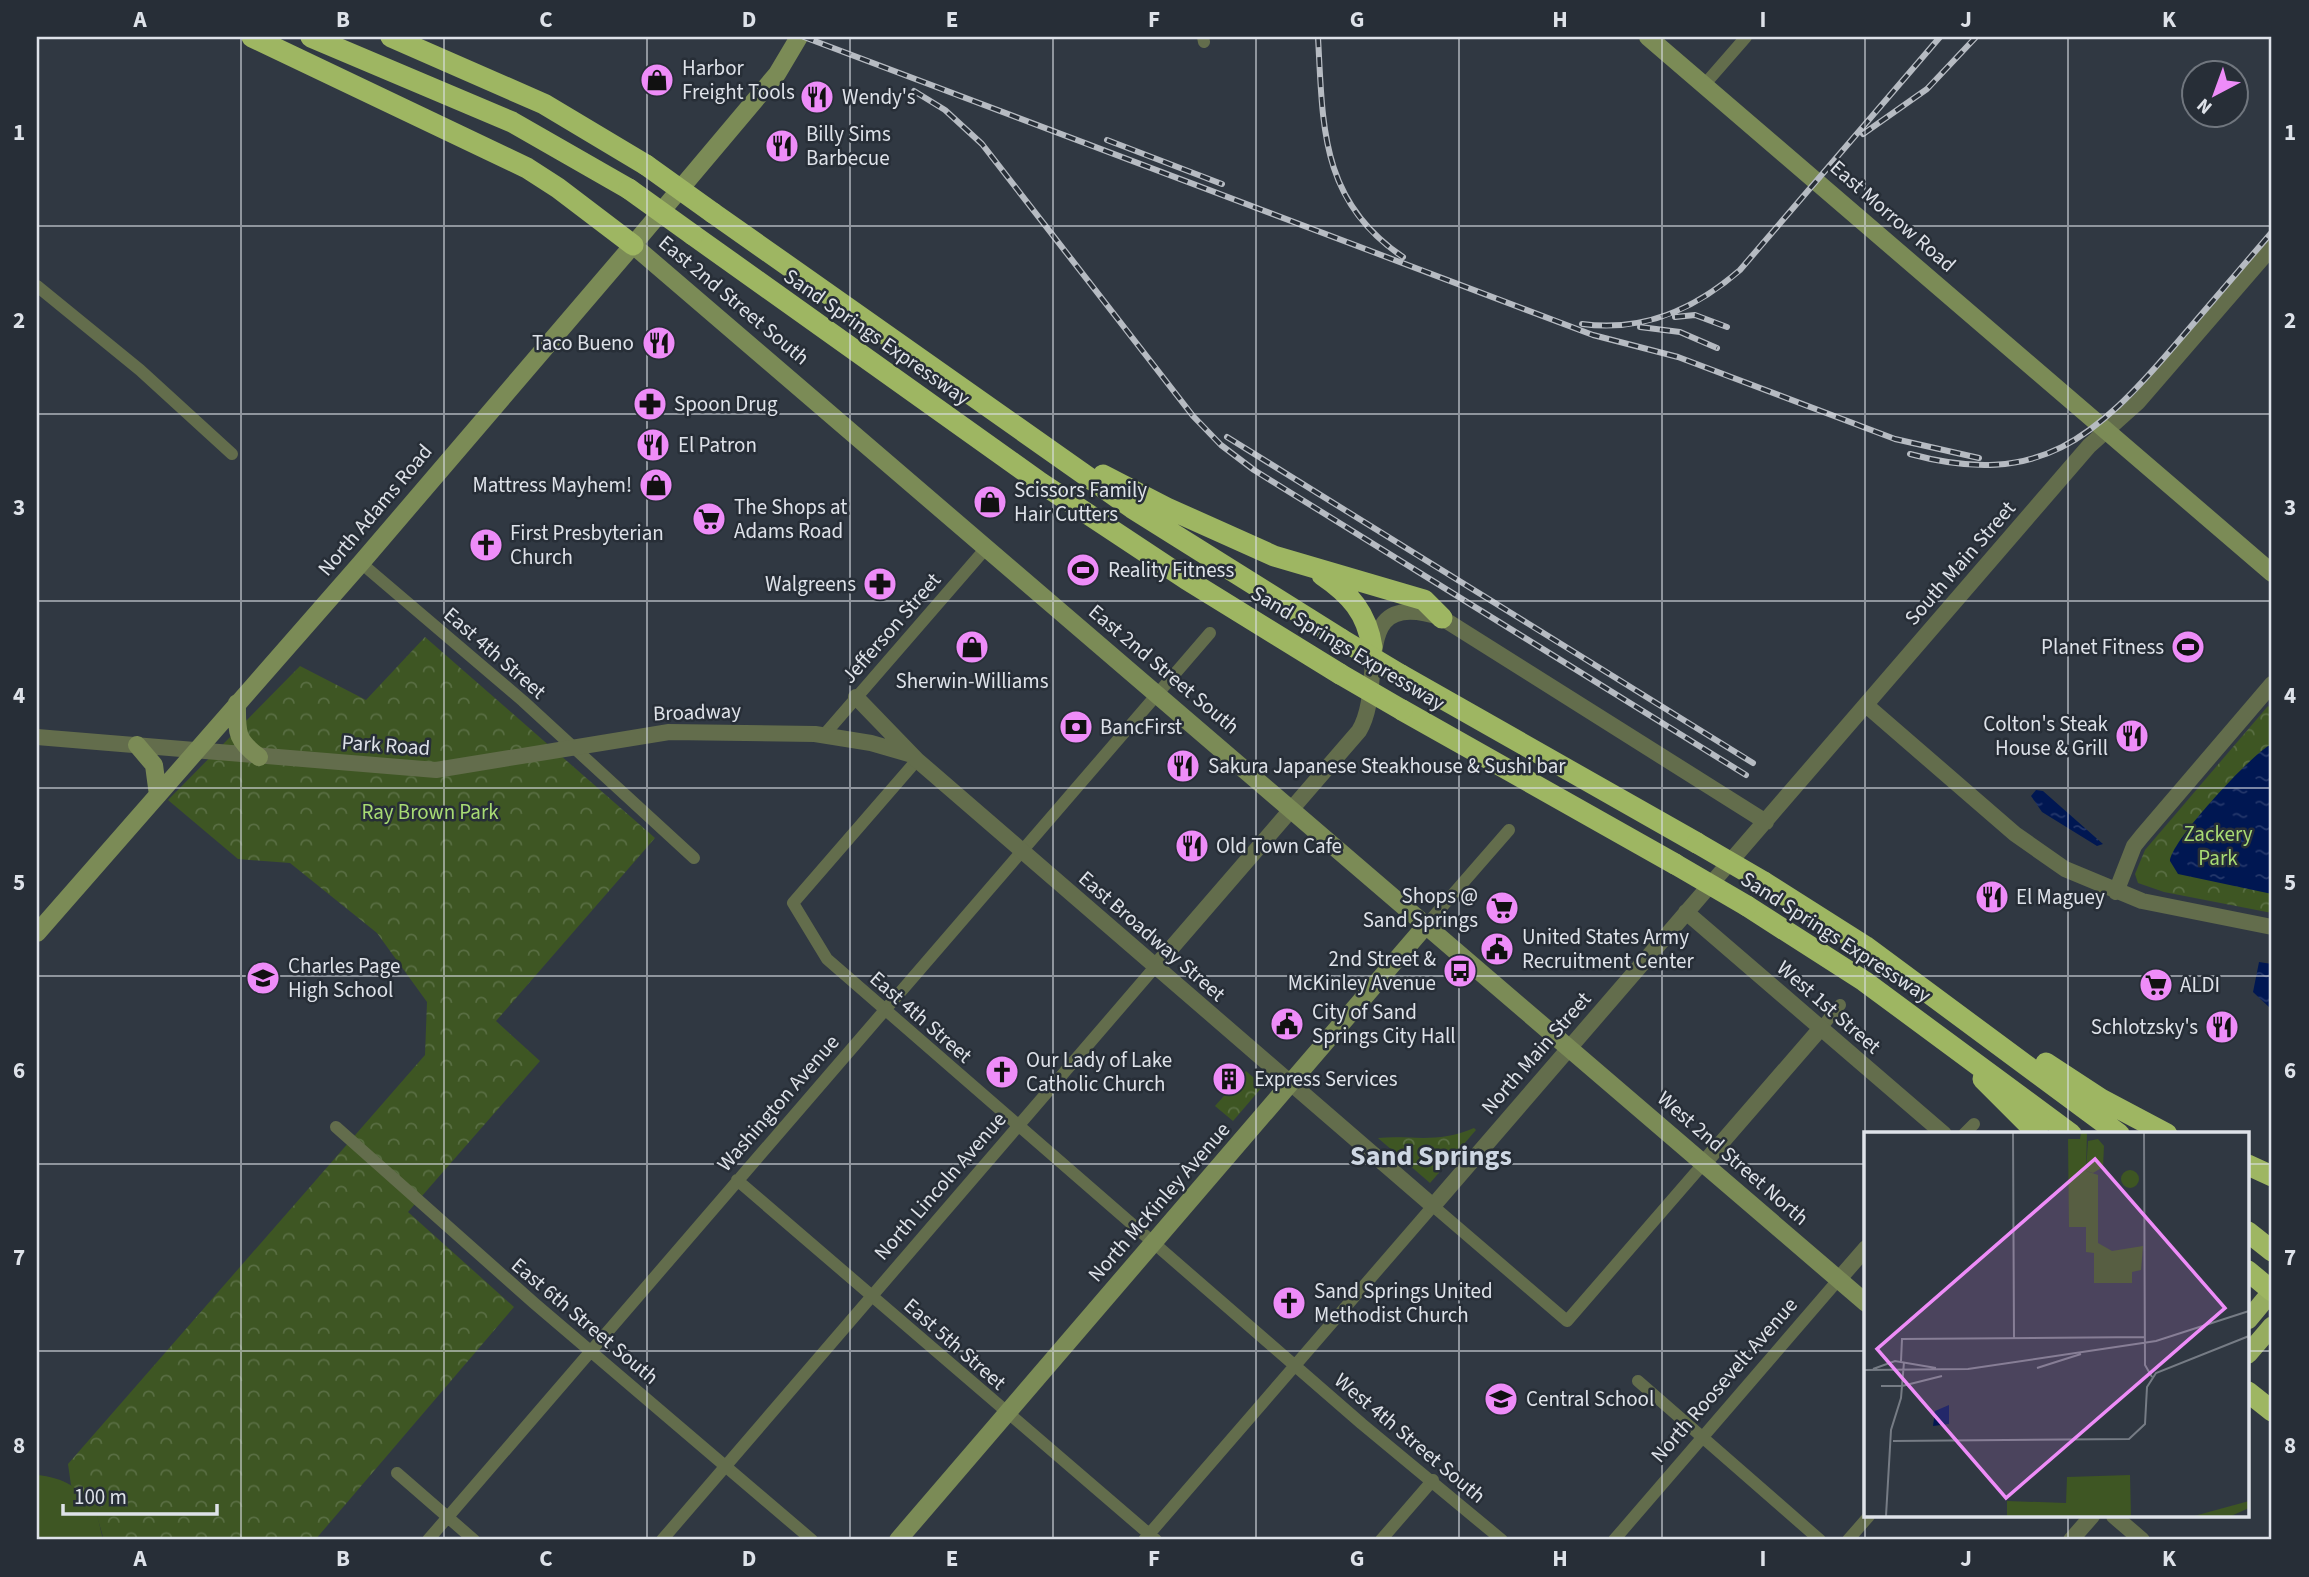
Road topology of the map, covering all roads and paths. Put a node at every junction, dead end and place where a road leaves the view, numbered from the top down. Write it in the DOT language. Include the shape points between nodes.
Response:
graph roads {
  1 [pos="252,37"];
  2 [pos="311,37"];
  3 [pos="391,37"];
  4 [pos="799,37"];
  5 [pos="1648,37"];
  6 [pos="1746,37"];
  7 [pos="1705,84"];
  8 [pos="633,245"];
  9 [pos="2272,247"];
  10 [pos="37,286"];
  11 [pos="2108,430"];
  12 [pos="1026,435"];
  13 [pos="232,454"];
  14 [pos="987,547"];
  15 [pos="361,563"];
  16 [pos="1314,570"];
  17 [pos="2272,573"];
  18 [pos="1442,618"];
  19 [pos="1210,634"];
  20 [pos="1372,647"];
  21 [pos="2272,684"];
  22 [pos="1157,693"];
  23 [pos="856,697"];
  24 [pos="237,704"];
  25 [pos="1866,705"];
  26 [pos="824,735"];
  27 [pos="37,737"];
  28 [pos="137,746"];
  29 [pos="573,749"];
  30 [pos="195,752"];
  31 [pos="259,757"];
  32 [pos="914,758"];
  33 [pos="158,795"];
  34 [pos="1293,808"];
  35 [pos="1766,822"];
  36 [pos="1509,830"];
  37 [pos="1021,851"];
  38 [pos="694,858"];
  39 [pos="2116,892"];
  40 [pos="1686,912"];
  41 [pos="1427,924"];
  42 [pos="2272,928"];
  43 [pos="37,933"];
  44 [pos="1865,946"];
  45 [pos="1155,967"];
  46 [pos="1840,1005"];
  47 [pos="883,1010"];
  48 [pos="1821,1028"];
  49 [pos="1569,1047"];
  50 [pos="1956,1047"];
  51 [pos="1291,1082"];
  52 [pos="1973,1124"];
  53 [pos="336,1127"];
  54 [pos="1018,1128"];
  55 [pos="1942,1132"];
  56 [pos="1966,1132"];
  57 [pos="2036,1132"];
  58 [pos="2068,1132"];
  59 [pos="2116,1132"];
  60 [pos="2163,1132"];
  61 [pos="1704,1163"];
  62 [pos="2250,1166"];
  63 [pos="2272,1176"];
  64 [pos="737,1180"];
  65 [pos="1433,1206"];
  66 [pos="2250,1234"];
  67 [pos="1153,1244"];
  68 [pos="1864,1250"];
  69 [pos="2271,1250"];
  70 [pos="2250,1273"];
  71 [pos="1839,1279"];
  72 [pos="2272,1291"];
  73 [pos="871,1297"];
  74 [pos="1864,1301"];
  75 [pos="2250,1318"];
  76 [pos="2272,1326"];
  77 [pos="590,1350"];
  78 [pos="2250,1352"];
  79 [pos="1294,1366"];
  80 [pos="1638,1381"];
  81 [pos="2250,1394"];
  82 [pos="2272,1410"];
  83 [pos="1006,1414"];
  84 [pos="1702,1438"];
  85 [pos="726,1465"];
  86 [pos="397,1473"];
  87 [pos="1433,1480"];
  88 [pos="448,1517"];
  89 [pos="1867,1518"];
  90 [pos="2090,1518"];
  91 [pos="2116,1518"];
  92 [pos="1150,1538"];
  93 [pos="428,1540"];
  94 [pos="474,1540"];
  95 [pos="662,1540"];
  96 [pos="812,1540"];
  97 [pos="898,1540"];
  98 [pos="1381,1540"];
  99 [pos="1502,1540"];
  100 [pos="1614,1540"];
  101 [pos="1820,1540"];
  102 [pos="1848,1540"];
  103 [pos="2071,1540"];
  104 [pos="2142,1540"];
  1 -- 8 [label="highway" via="518,163"];
  2 -- 50 [label="highway, Sand Springs Expressway, bridge" via="512,122 629,190 1041,483 1186,579 1340,674 1746,906 1864,981"];
  3 -- 12 [label="highway, Sand Springs Expressway, bridge" via="544,104 646,165"];
  4 -- 8 [label="main road, North Adams Road" via="788,60"];
  5 -- 7 [label="main road, East Morrow Road"];
  6 -- 7 [label="street"];
  7 -- 11 [label="main road, East Morrow Road"];
  8 -- 14 [label="main road, East 2nd Street South"];
  8 -- 15 [label="main road, North Adams Road"];
  9 -- 11 [label="street, South Main Street" via="2138,402"];
  10 -- 13 [label="street" via="140,370"];
  11 -- 17 [label="main road, East Morrow Road"];
  11 -- 25 [label="street, South Main Street" via="2089,446"];
  12 -- 16 [label="highway" via="1229,538"];
  12 -- 44 [label="highway, Sand Springs Expressway, bridge" via="1132,508 1341,639 1765,882"];
  14 -- 22 [label="main road, East 2nd Street South"];
  14 -- 23 [label="street, Jefferson Street"];
  15 -- 24 [label="main road, North Adams Road"];
  15 -- 29 [label="street, East 4th Street"];
  16 -- 18 [label="highway" via="1424,600"];
  16 -- 20 [label="highway" via="1358,606 1370,628"];
  18 -- 20 [label="street" via="1423,611 1399,612 1383,624"];
  18 -- 35 [label="street"];
  19 -- 22 [label="street, Washington Avenue"];
  20 -- 34 [label="street, North Lincoln Avenue" via="1367,718"];
  21 -- 39 [label="street" via="2134,846"];
  22 -- 34 [label="main road, East 2nd Street South"];
  22 -- 37 [label="street, Washington Avenue"];
  23 -- 26 [label="street, Jefferson Street"];
  23 -- 32 [label="street"];
  24 -- 30 [label="main road, North Adams Road"];
  24 -- 31 [label="main road" via="240,741"];
  25 -- 35 [label="street, South Main Street"];
  25 -- 39 [label="street" via="2030,846 2065,869"];
  26 -- 29 [label="street, Broadway" via="669,732"];
  26 -- 32 [label="street, East Broadway Street" via="871,743"];
  27 -- 28 [label="street, Park Road"];
  28 -- 30 [label="street, Park Road"];
  28 -- 33 [label="main road" via="154,765"];
  29 -- 31 [label="street, Park Road" via="436,771"];
  29 -- 38 [label="street, East 4th Street"];
  30 -- 31 [label="street, Park Road"];
  30 -- 33 [label="main road, North Adams Road"];
  32 -- 37 [label="street, East Broadway Street"];
  32 -- 47 [label="street, East 4th Street" via="793,903 827,959"];
  33 -- 43 [label="main road, North Adams Road"];
  34 -- 41 [label="main road, East 2nd Street South"];
  34 -- 45 [label="street, North Lincoln Avenue"];
  35 -- 40 [label="street, South Main Street"];
  36 -- 41 [label="street, North McKinley Avenue"];
  37 -- 45 [label="street, East Broadway Street"];
  37 -- 47 [label="street, Washington Avenue"];
  39 -- 42 [label="street"];
  40 -- 48 [label="street, West 1st Street"];
  40 -- 49 [label="street, North Main Street"];
  41 -- 49 [label="main road, East 2nd Street South"];
  41 -- 51 [label="main road, North McKinley Avenue"];
  44 -- 59 [label="highway, Sand Springs Expressway"];
  44 -- 60 [label="highway" via="2101,1099"];
  45 -- 51 [label="street, East Broadway Street"];
  45 -- 54 [label="street, North Lincoln Avenue"];
  46 -- 48 [label="street"];
  47 -- 54 [label="street, East 4th Street"];
  47 -- 64 [label="street, Washington Avenue"];
  48 -- 55 [label="street, West 1st Street"];
  48 -- 61 [label="street"];
  49 -- 61 [label="main road, West 2nd Street North"];
  49 -- 65 [label="street, North Main Street"];
  50 -- 57 [label="highway" via="1992,1091"];
  50 -- 58 [label="highway, Sand Springs Expressway"];
  51 -- 65 [label="street, East Broadway Street"];
  51 -- 67 [label="main road, North McKinley Avenue"];
  52 -- 56 [label="street"];
  53 -- 77 [label="street, East 6th Street South"];
  54 -- 67 [label="street, East 4th Street"];
  54 -- 73 [label="street, North Lincoln Avenue"];
  61 -- 65 [label="street" via="1567,1321"];
  61 -- 71 [label="main road, West 2nd Street North"];
  62 -- 63 [label="highway"];
  64 -- 73 [label="street, East 5th Street"];
  64 -- 77 [label="street, Washington Avenue"];
  65 -- 79 [label="street, North Main Street"];
  66 -- 69 [label="highway"];
  67 -- 79 [label="street, East 4th Street"];
  67 -- 83 [label="main road, North McKinley Avenue"];
  68 -- 71 [label="street, North Roosevelt Avenue"];
  70 -- 72 [label="highway"];
  71 -- 74 [label="main road, West 2nd Street North"];
  71 -- 84 [label="street, North Roosevelt Avenue"];
  72 -- 75 [label="highway"];
  73 -- 83 [label="street, East 5th Street"];
  73 -- 85 [label="street, North Lincoln Avenue"];
  76 -- 78 [label="highway"];
  77 -- 85 [label="street, East 6th Street South"];
  77 -- 88 [label="street, Washington Avenue"];
  79 -- 87 [label="street, West 4th Street South"];
  79 -- 92 [label="street, North Main Street"];
  80 -- 84 [label="street"];
  81 -- 82 [label="highway"];
  83 -- 92 [label="street, East 5th Street"];
  83 -- 97 [label="main road, North McKinley Avenue"];
  84 -- 100 [label="street, North Roosevelt Avenue"];
  84 -- 101 [label="street"];
  85 -- 95 [label="street, North Lincoln Avenue"];
  85 -- 96 [label="street, East 6th Street South"];
  86 -- 88 [label="street"];
  87 -- 98 [label="street"];
  87 -- 99 [label="street, West 4th Street South"];
  88 -- 93 [label="street, Washington Avenue"];
  88 -- 94 [label="street"];
  89 -- 102 [label="street"];
  90 -- 103 [label="street"];
  91 -- 104 [label="street"];
}
